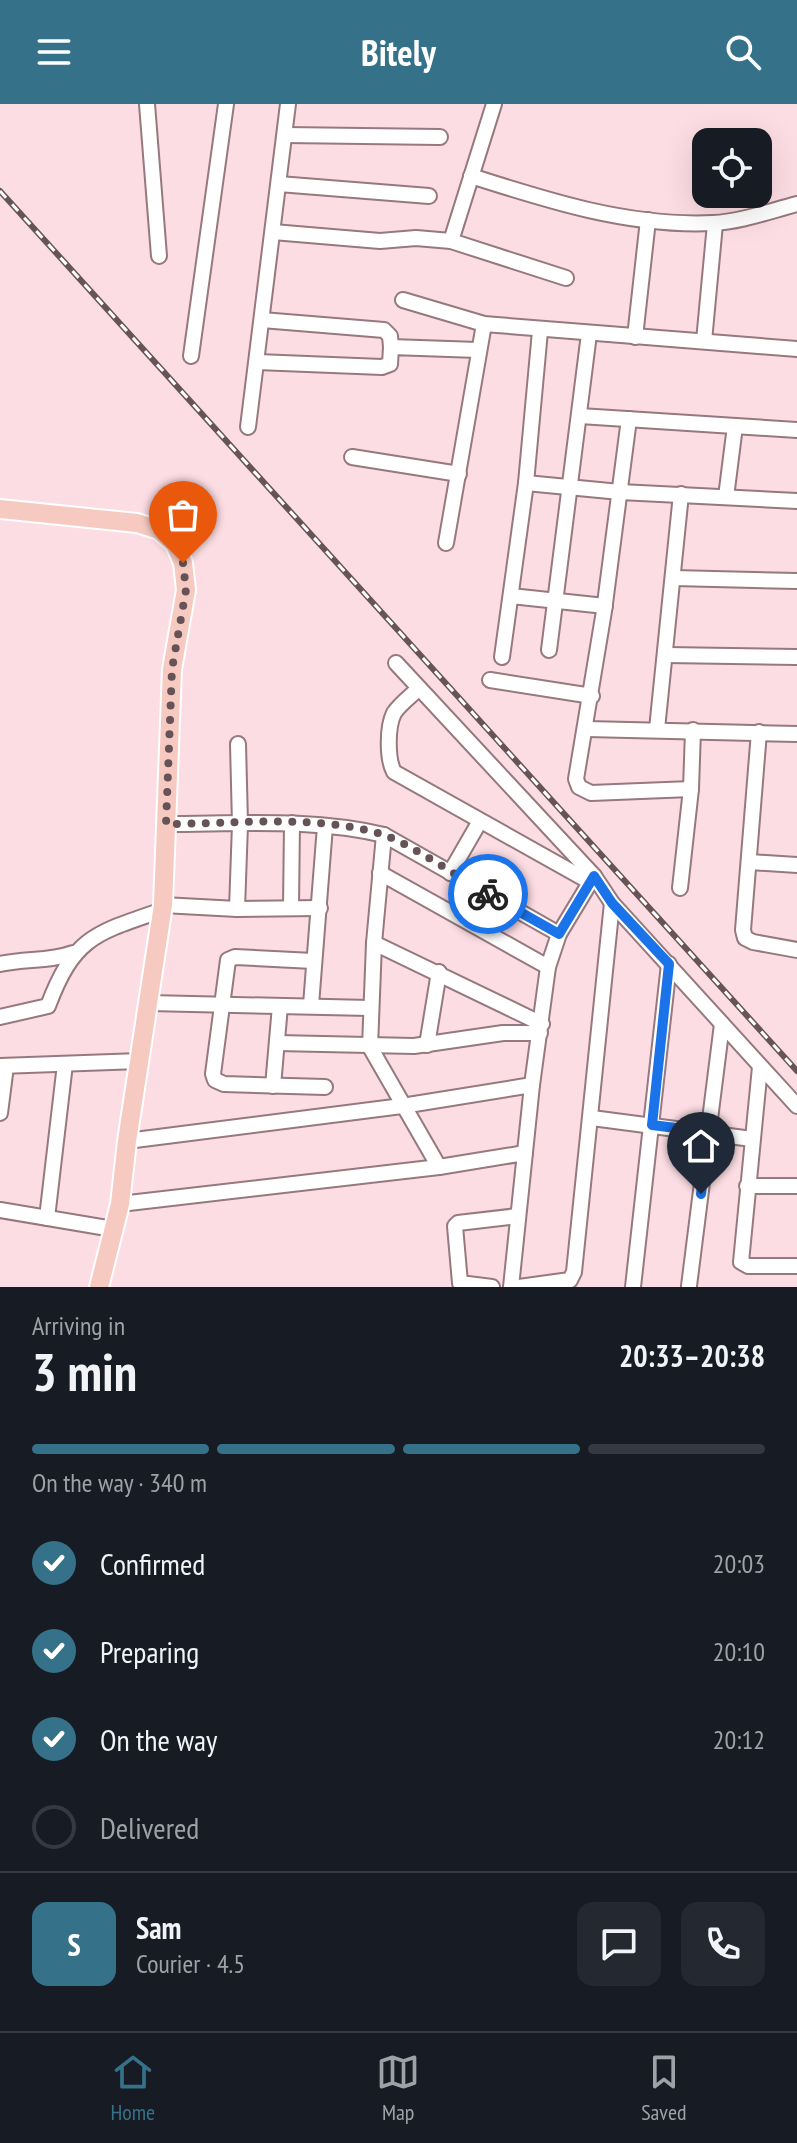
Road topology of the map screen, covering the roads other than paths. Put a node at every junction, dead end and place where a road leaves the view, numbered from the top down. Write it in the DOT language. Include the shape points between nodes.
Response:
graph roads {
  1 [pos="147,104"];
  2 [pos="226,104"];
  3 [pos="288,104"];
  4 [pos="494,104"];
  5 [pos="285,135"];
  6 [pos="440,137"];
  7 [pos="471,176"];
  8 [pos="279,184"];
  9 [pos="429,196"];
  10 [pos="797,205"];
  11 [pos="648,220"];
  12 [pos="715,224"];
  13 [pos="273,232"];
  14 [pos="451,241"];
  15 [pos="159,256"];
  16 [pos="566,278"];
  17 [pos="403,300"];
  18 [pos="262,320"];
  19 [pos="484,324"];
  20 [pos="540,331"];
  21 [pos="589,334"];
  22 [pos="635,337"];
  23 [pos="704,341"];
  24 [pos="391,347"];
  25 [pos="797,349"];
  26 [pos="478,350"];
  27 [pos="191,356"];
  28 [pos="257,362"];
  29 [pos="580,416"];
  30 [pos="629,419"];
  31 [pos="735,426"];
  32 [pos="248,427"];
  33 [pos="797,430"];
  34 [pos="352,457"];
  35 [pos="459,474"];
  36 [pos="526,483"];
  37 [pos="568,487"];
  38 [pos="620,492"];
  39 [pos="681,494"];
  40 [pos="726,497"];
  41 [pos="797,501"];
  42 [pos="0,509"];
  43 [pos="446,543"];
  44 [pos="674,578"];
  45 [pos="797,581"];
  46 [pos="511,596"];
  47 [pos="556,601"];
  48 [pos="605,606"];
  49 [pos="549,650"];
  50 [pos="666,655"];
  51 [pos="502,657"];
  52 [pos="797,657"];
  53 [pos="396,663"];
  54 [pos="490,680"];
  55 [pos="418,689"];
  56 [pos="592,696"];
  57 [pos="587,729"];
  58 [pos="657,729"];
  59 [pos="693,730"];
  60 [pos="759,732"];
  61 [pos="797,734"];
  62 [pos="238,744"];
  63 [pos="691,789"];
  64 [pos="480,821"];
  65 [pos="292,823"];
  66 [pos="166,824"];
  67 [pos="240,824"];
  68 [pos="325,826"];
  69 [pos="384,835"];
  70 [pos="750,862"];
  71 [pos="797,865"];
  72 [pos="380,873"];
  73 [pos="450,873"];
  74 [pos="592,879"];
  75 [pos="680,888"];
  76 [pos="612,903"];
  77 [pos="291,907"];
  78 [pos="163,908"];
  79 [pos="320,908"];
  80 [pos="237,909"];
  81 [pos="559,934"];
  82 [pos="374,943"];
  83 [pos="797,950"];
  84 [pos="73,953"];
  85 [pos="313,961"];
  86 [pos="0,964"];
  87 [pos="669,964"];
  88 [pos="548,967"];
  89 [pos="439,972"];
  90 [pos="149,1003"];
  91 [pos="311,1005"];
  92 [pos="221,1006"];
  93 [pos="280,1006"];
  94 [pos="370,1008"];
  95 [pos="0,1017"];
  96 [pos="722,1024"];
  97 [pos="541,1028"];
  98 [pos="277,1043"];
  99 [pos="427,1045"];
  100 [pos="370,1047"];
  101 [pos="140,1061"];
  102 [pos="65,1064"];
  103 [pos="3,1066"];
  104 [pos="760,1067"];
  105 [pos="532,1085"];
  106 [pos="273,1086"];
  107 [pos="325,1087"];
  108 [pos="402,1106"];
  109 [pos="797,1106"];
  110 [pos="0,1113"];
  111 [pos="592,1118"];
  112 [pos="652,1125"];
  113 [pos="708,1132"];
  114 [pos="752,1139"];
  115 [pos="127,1141"];
  116 [pos="525,1153"];
  117 [pos="439,1167"];
  118 [pos="747,1186"];
  119 [pos="797,1186"];
  120 [pos="120,1204"];
  121 [pos="0,1210"];
  122 [pos="518,1216"];
  123 [pos="47,1218"];
  124 [pos="113,1229"];
  125 [pos="797,1266"];
  126 [pos="689,1286"];
  127 [pos="99,1287"];
  128 [pos="492,1287"];
  129 [pos="511,1287"];
  130 [pos="519,1287"];
  131 [pos="633,1287"];
  1 -- 15 [label="street"];
  2 -- 27 [label="street"];
  3 -- 5 [label="street"];
  4 -- 7 [label="street"];
  5 -- 6 [label="street"];
  5 -- 8 [label="street"];
  7 -- 11 [label="street" via="570,207"];
  7 -- 14 [label="street"];
  8 -- 9 [label="street"];
  8 -- 13 [label="street"];
  10 -- 12 [label="street"];
  11 -- 12 [label="street"];
  11 -- 22 [label="street"];
  12 -- 23 [label="street"];
  13 -- 14 [label="street"];
  13 -- 18 [label="street"];
  14 -- 16 [label="street"];
  17 -- 19 [label="street"];
  18 -- 24 [label="street" via="384,330"];
  18 -- 28 [label="street"];
  19 -- 20 [label="street"];
  19 -- 26 [label="street"];
  20 -- 21 [label="street"];
  20 -- 36 [label="street"];
  21 -- 22 [label="street"];
  21 -- 29 [label="street"];
  22 -- 23 [label="street"];
  23 -- 25 [label="street"];
  24 -- 26 [label="street"];
  24 -- 28 [label="street" via="390,364 382,367"];
  26 -- 35 [label="street"];
  28 -- 32 [label="street"];
  29 -- 30 [label="street"];
  29 -- 37 [label="street"];
  30 -- 31 [label="street"];
  30 -- 38 [label="street"];
  31 -- 33 [label="street"];
  31 -- 40 [label="street"];
  34 -- 35 [label="street"];
  35 -- 43 [label="street"];
  36 -- 37 [label="street"];
  36 -- 46 [label="street"];
  37 -- 38 [label="street"];
  37 -- 47 [label="street"];
  38 -- 39 [label="street"];
  38 -- 48 [label="street"];
  39 -- 40 [label="street"];
  39 -- 44 [label="street"];
  40 -- 41 [label="street"];
  42 -- 66 [label="main road" via="137,523 159,530 175,544 186,590 172,669"];
  44 -- 45 [label="street"];
  44 -- 50 [label="street"];
  46 -- 47 [label="street"];
  46 -- 51 [label="street"];
  47 -- 48 [label="street"];
  47 -- 49 [label="street"];
  48 -- 56 [label="street"];
  50 -- 52 [label="street"];
  50 -- 58 [label="street"];
  53 -- 55 [label="street"];
  54 -- 56 [label="street"];
  55 -- 64 [label="street" via="394,714 390,764 394,772"];
  55 -- 74 [label="street"];
  56 -- 57 [label="street"];
  57 -- 58 [label="street"];
  57 -- 63 [label="street" via="576,779 579,787 609,795"];
  58 -- 59 [label="street"];
  59 -- 60 [label="street"];
  59 -- 63 [label="street"];
  60 -- 61 [label="street"];
  60 -- 70 [label="street"];
  62 -- 67 [label="street"];
  63 -- 75 [label="street"];
  64 -- 73 [label="street"];
  64 -- 74 [label="street"];
  65 -- 67 [label="street"];
  65 -- 68 [label="street"];
  65 -- 77 [label="street"];
  66 -- 67 [label="street"];
  66 -- 78 [label="main road"];
  67 -- 80 [label="street"];
  68 -- 69 [label="street"];
  68 -- 79 [label="street"];
  69 -- 72 [label="street"];
  69 -- 73 [label="street"];
  70 -- 71 [label="street"];
  70 -- 83 [label="street" via="745,938"];
  72 -- 82 [label="street"];
  72 -- 88 [label="street"];
  73 -- 81 [label="street"];
  74 -- 76 [label="street"];
  74 -- 81 [label="street"];
  76 -- 87 [label="street"];
  76 -- 111 [label="street"];
  77 -- 79 [label="street"];
  77 -- 80 [label="street"];
  78 -- 80 [label="street"];
  78 -- 84 [label="street" via="89,939"];
  78 -- 90 [label="main road"];
  79 -- 85 [label="street"];
  81 -- 88 [label="street"];
  82 -- 89 [label="street"];
  82 -- 94 [label="street"];
  84 -- 86 [label="street" via="52,961 35,957"];
  84 -- 95 [label="street" via="48,1006"];
  85 -- 91 [label="street"];
  85 -- 92 [label="street" via="230,958"];
  87 -- 96 [label="street"];
  87 -- 112 [label="street"];
  88 -- 97 [label="street"];
  89 -- 97 [label="street"];
  89 -- 99 [label="street"];
  90 -- 92 [label="street"];
  90 -- 101 [label="main road"];
  91 -- 93 [label="street"];
  91 -- 94 [label="street"];
  92 -- 93 [label="street"];
  92 -- 106 [label="street" via="215,1080"];
  93 -- 98 [label="street"];
  94 -- 100 [label="street"];
  96 -- 104 [label="street"];
  96 -- 113 [label="street"];
  97 -- 99 [label="street"];
  97 -- 105 [label="street"];
  98 -- 100 [label="street"];
  98 -- 106 [label="street"];
  99 -- 100 [label="street"];
  100 -- 108 [label="street"];
  101 -- 102 [label="street"];
  101 -- 115 [label="main road"];
  102 -- 103 [label="street"];
  102 -- 123 [label="street"];
  103 -- 110 [label="street"];
  104 -- 109 [label="street"];
  104 -- 114 [label="street"];
  105 -- 108 [label="street"];
  105 -- 116 [label="street"];
  106 -- 107 [label="street"];
  108 -- 115 [label="street"];
  108 -- 117 [label="street"];
  111 -- 112 [label="street"];
  111 -- 130 [label="street" via="574,1272 563,1283"];
  112 -- 113 [label="street"];
  112 -- 131 [label="street"];
  113 -- 114 [label="street"];
  113 -- 126 [label="street"];
  114 -- 118 [label="street"];
  115 -- 120 [label="main road"];
  116 -- 117 [label="street"];
  116 -- 122 [label="street"];
  117 -- 120 [label="street"];
  118 -- 119 [label="street"];
  118 -- 125 [label="street" via="741,1262"];
  120 -- 124 [label="main road"];
  121 -- 123 [label="street"];
  122 -- 128 [label="street" via="455,1226 460,1283"];
  122 -- 129 [label="street"];
  123 -- 124 [label="street"];
  124 -- 127 [label="main road"];
}
